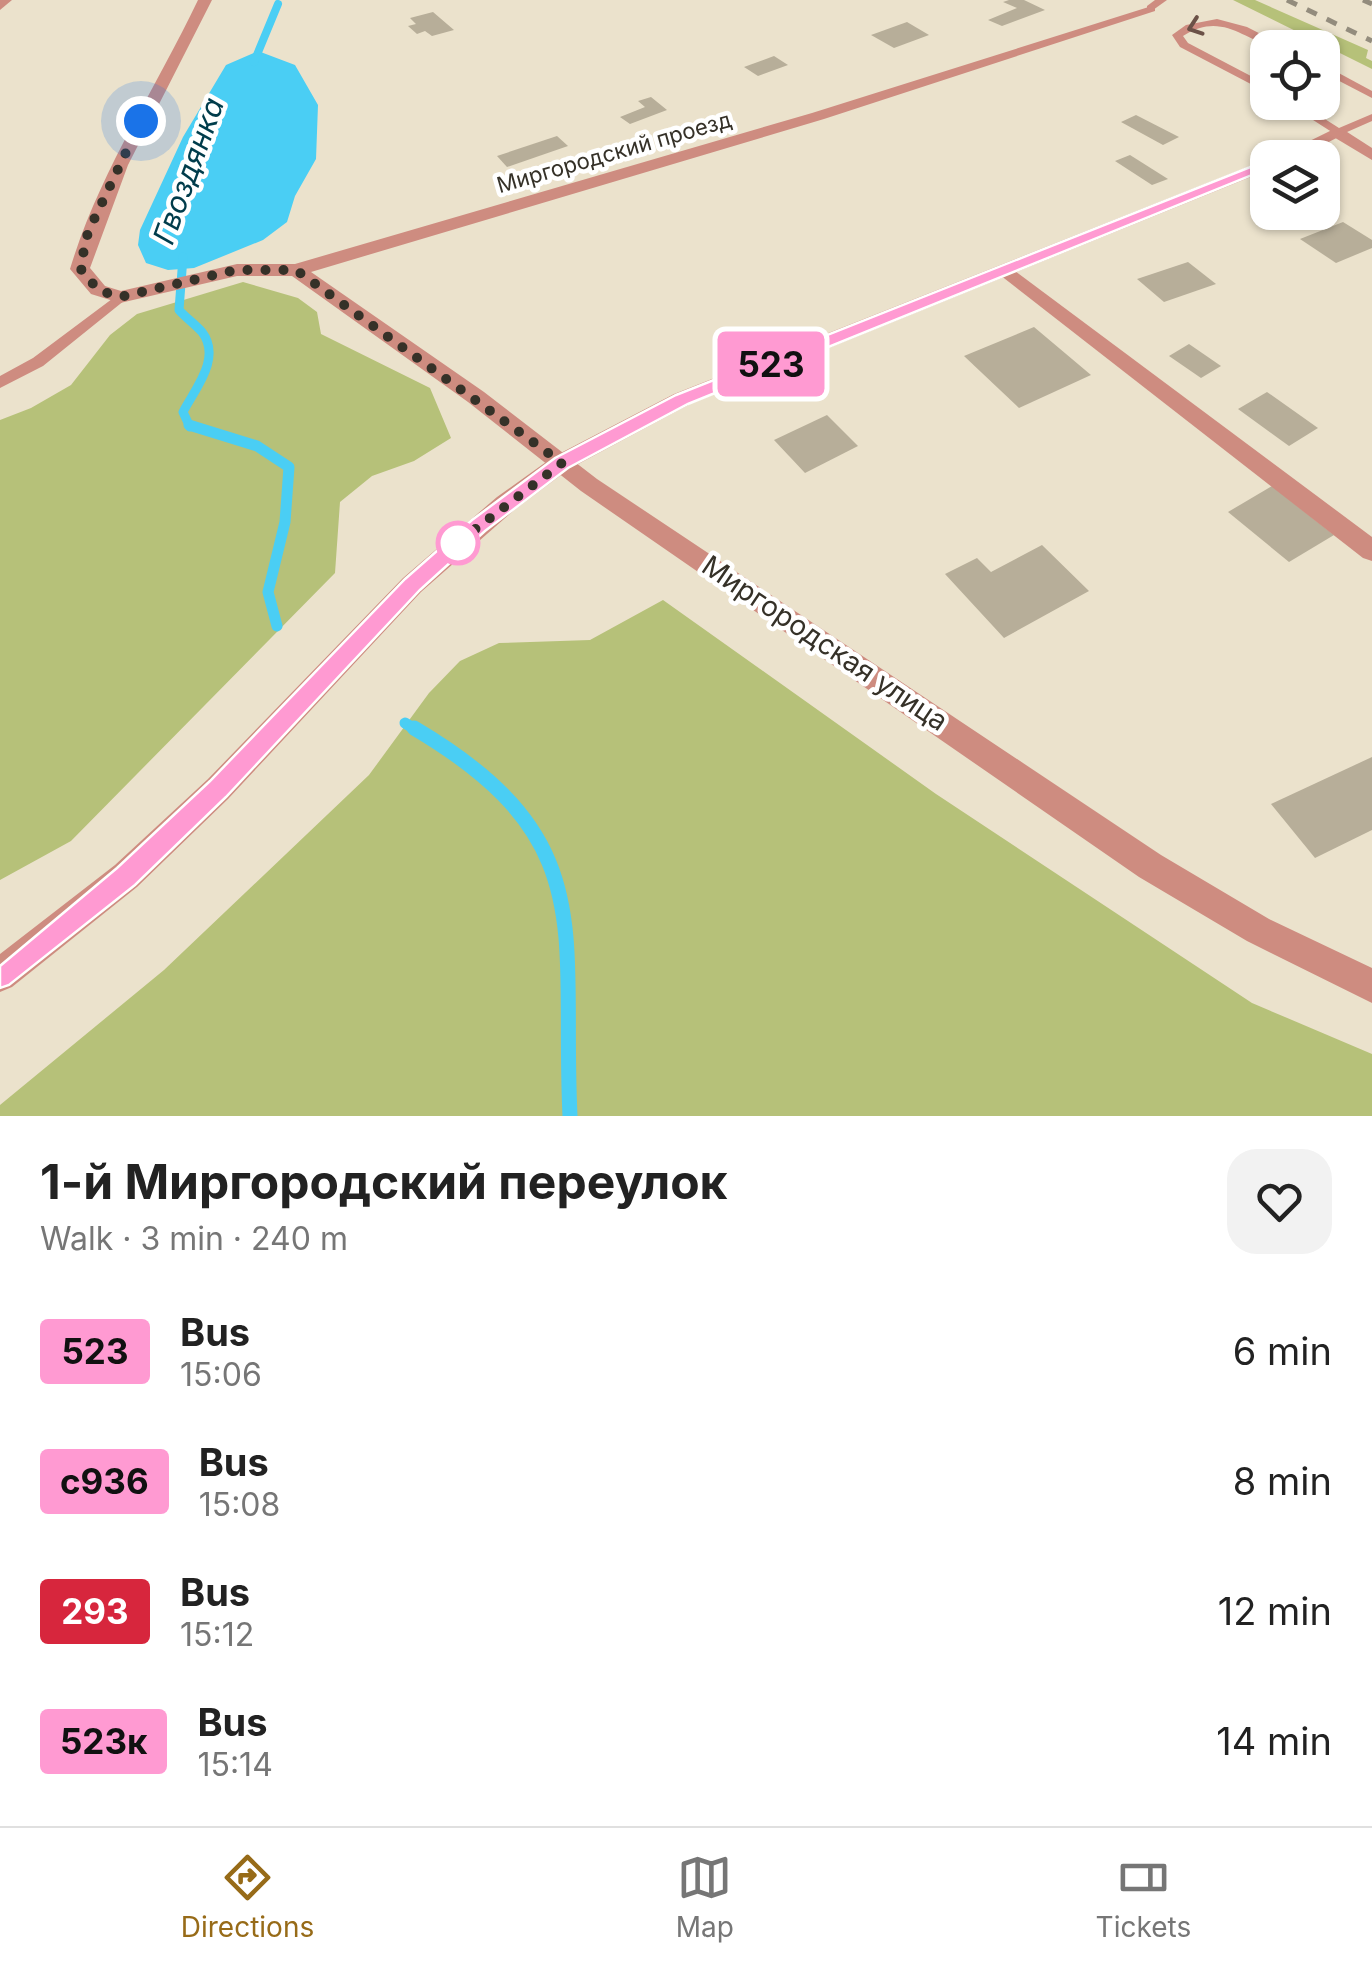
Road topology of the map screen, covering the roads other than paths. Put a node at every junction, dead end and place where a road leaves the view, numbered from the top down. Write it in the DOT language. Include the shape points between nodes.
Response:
graph roads {
  1 [pos="205,0"];
  2 [pos="1156,4"];
  3 [pos="1250,31"];
  4 [pos="1340,77"];
  5 [pos="1250,80"];
  6 [pos="1372,94"];
  7 [pos="1372,117"];
  8 [pos="1318,120"];
  9 [pos="1338,133"];
  10 [pos="1323,140"];
  11 [pos="1372,155"];
  12 [pos="1250,171"];
  13 [pos="296,270"];
  14 [pos="1007,271"];
  15 [pos="120,297"];
  16 [pos="0,383"];
  17 [pos="562,463"];
  18 [pos="1372,551"];
  19 [pos="0,976"];
  20 [pos="1372,986"];
  1 -- 15 [label="street" via="88,232 80,268 98,290"];
  2 -- 13 [label="street, Миргородский проезд" via="818,116"];
  3 -- 5 [label="lane, one-way" via="1208,21 1177,35"];
  4 -- 6 [label="lane"];
  7 -- 9 [label="lane"];
  8 -- 9 [label="lane"];
  9 -- 10 [label="street"];
  9 -- 11 [label="street"];
  12 -- 14 [label="street"];
  13 -- 15 [label="street, Миргородский проезд" via="236,270"];
  13 -- 17 [label="street, Миргородская улица"];
  14 -- 17 [label="street" via="682,400"];
  14 -- 18 [label="street"];
  15 -- 16 [label="lane" via="38,362"];
  17 -- 19 [label="street" via="412,584 218,789 126,876"];
  17 -- 20 [label="street, Миргородская улица" via="1150,866"];
}
